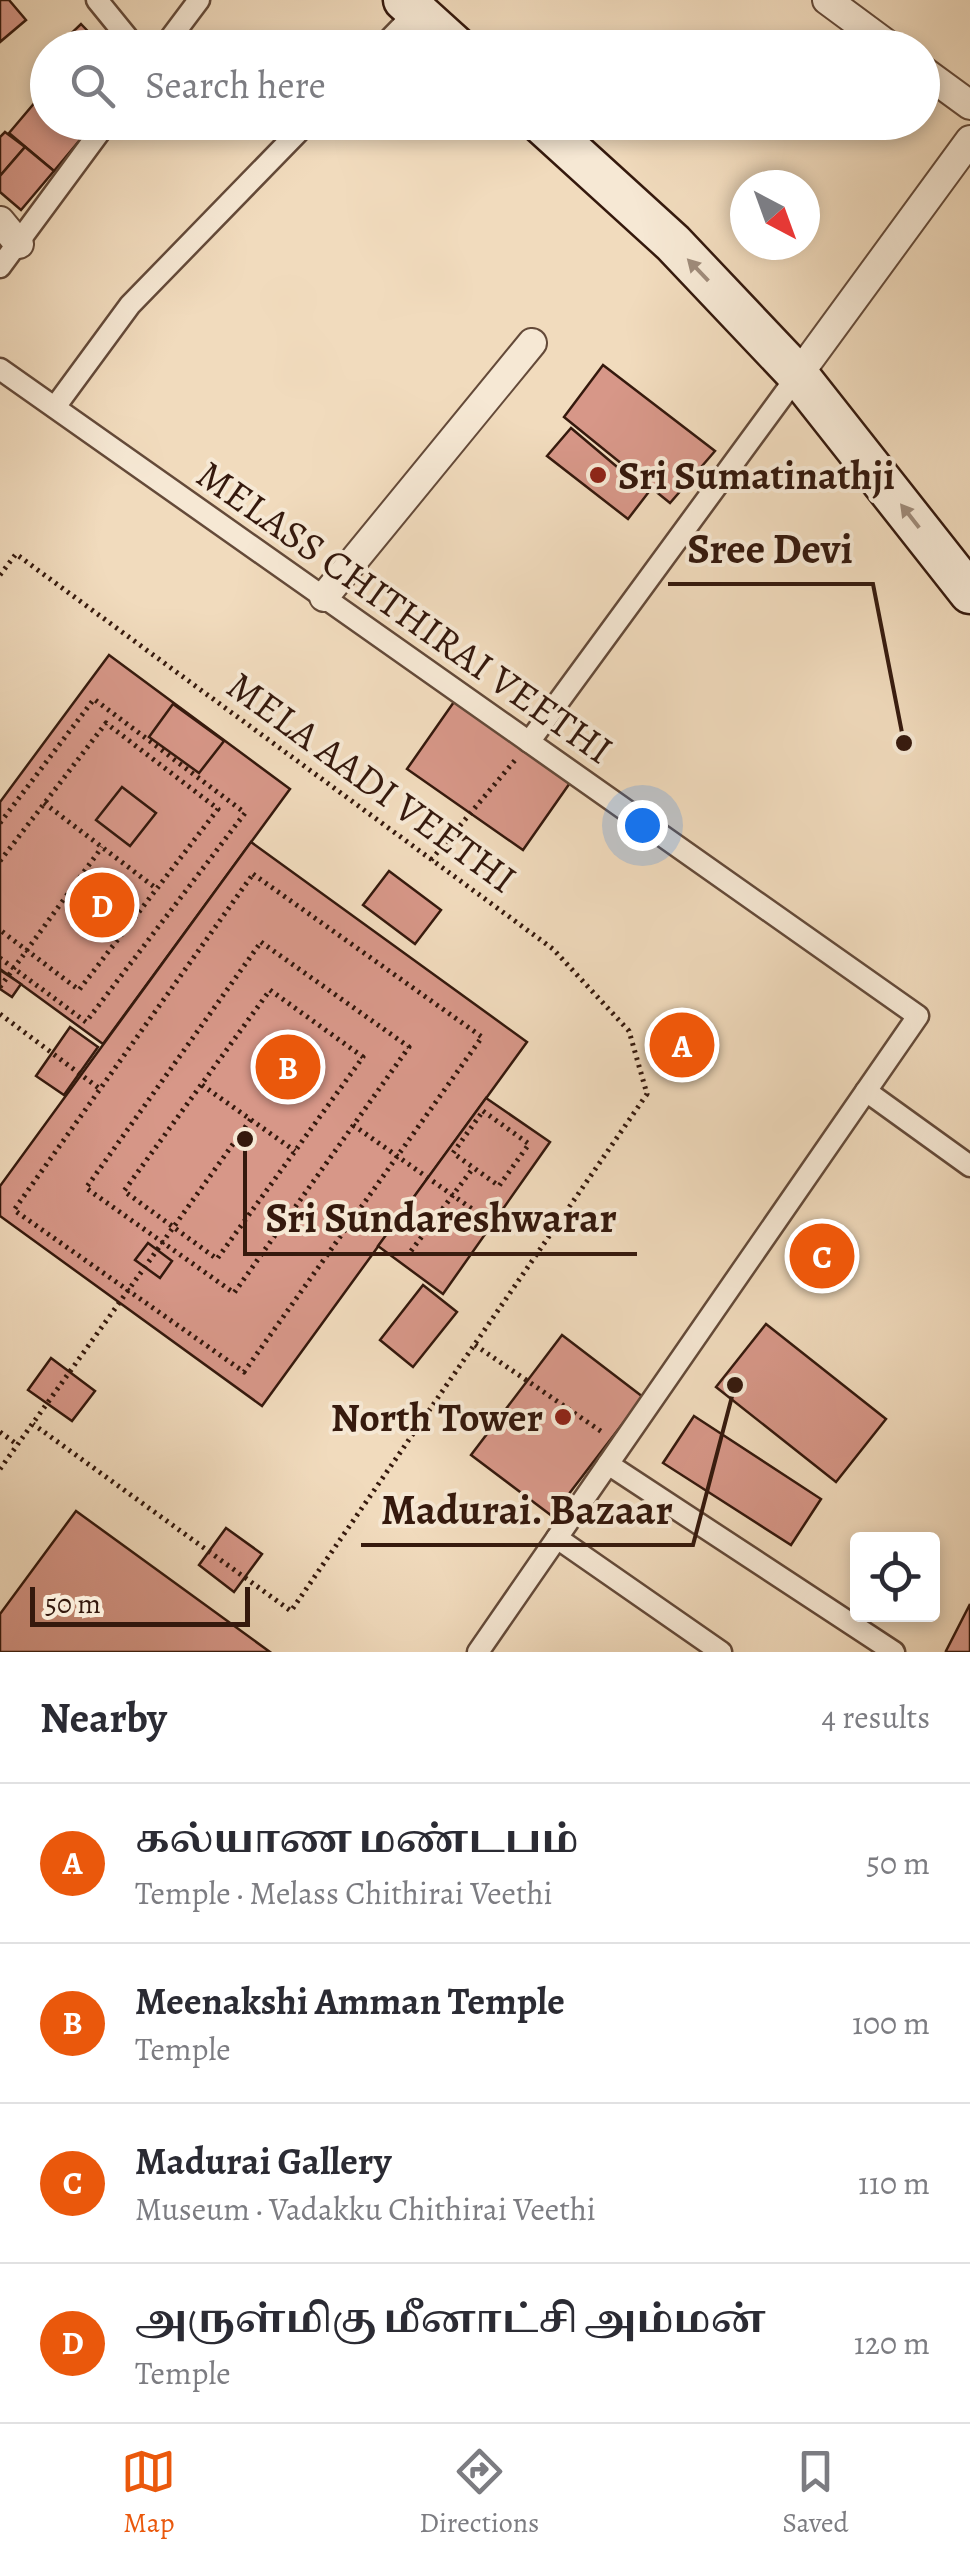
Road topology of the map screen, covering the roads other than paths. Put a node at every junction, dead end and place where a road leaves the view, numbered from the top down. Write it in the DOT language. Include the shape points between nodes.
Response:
graph roads {
  1 [pos="98,0"];
  2 [pos="199,0"];
  3 [pos="827,0"];
  4 [pos="410,6"];
  5 [pos="122,30"];
  6 [pos="176,30"];
  7 [pos="394,30"];
  8 [pos="437,30"];
  9 [pos="868,30"];
  10 [pos="940,83"];
  11 [pos="970,105"];
  12 [pos="94,140"];
  13 [pos="290,140"];
  14 [pos="560,140"];
  15 [pos="970,140"];
  16 [pos="0,221"];
  17 [pos="19,244"];
  18 [pos="0,267"];
  19 [pos="532,342"];
  20 [pos="0,369"];
  21 [pos="798,375"];
  22 [pos="54,408"];
  23 [pos="970,593"];
  24 [pos="324,597"];
  25 [pos="529,742"];
  26 [pos="866,1091"];
  27 [pos="970,1166"];
  28 [pos="608,1464"];
  29 [pos="557,1538"];
  30 [pos="478,1652"];
  31 [pos="720,1652"];
  32 [pos="894,1652"];
  1 -- 5 [label="street"];
  2 -- 6 [label="street"];
  3 -- 9 [label="street"];
  4 -- 7 [label="street"];
  4 -- 8 [label="main road"];
  10 -- 11 [label="street"];
  12 -- 17 [label="street"];
  13 -- 22 [label="street" via="130,305"];
  21 -- 14 [label="main road, one-way" via="673,244"];
  15 -- 21 [label="street"];
  16 -- 17 [label="street"];
  17 -- 18 [label="street"];
  19 -- 24 [label="street"];
  20 -- 22 [label="street, MELASS CHITHIRAI VEETHI"];
  23 -- 21 [label="main road, one-way"];
  21 -- 25 [label="street"];
  22 -- 24 [label="street, MELASS CHITHIRAI VEETHI"];
  24 -- 25 [label="street, MELASS CHITHIRAI VEETHI"];
  25 -- 26 [label="street, MELASS CHITHIRAI VEETHI" via="918,1016"];
  26 -- 27 [label="street"];
  26 -- 28 [label="street"];
  28 -- 29 [label="street"];
  28 -- 32 [label="street"];
  29 -- 30 [label="street"];
  29 -- 31 [label="street"];
}
